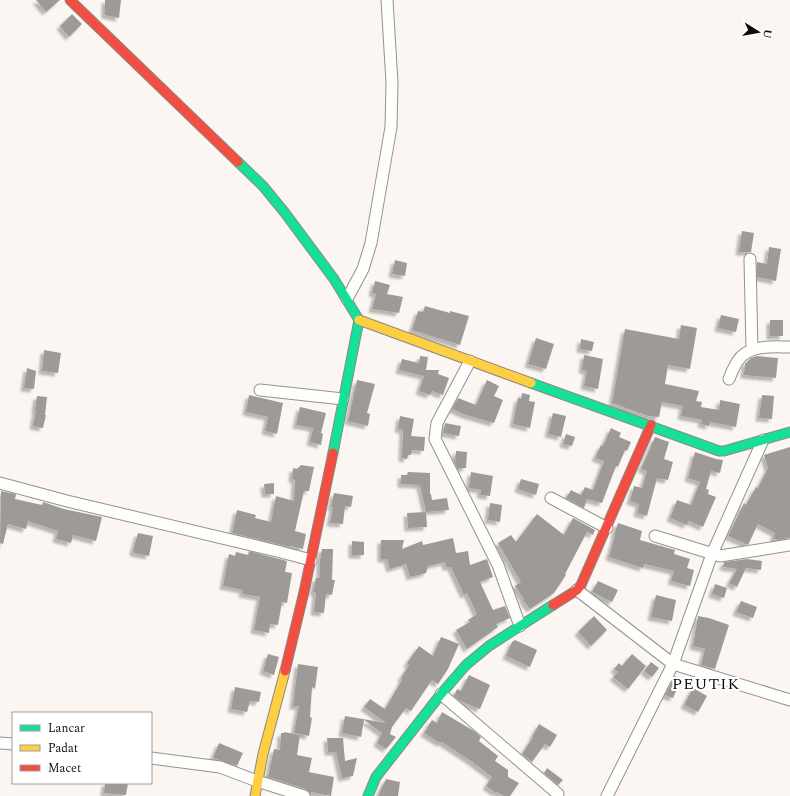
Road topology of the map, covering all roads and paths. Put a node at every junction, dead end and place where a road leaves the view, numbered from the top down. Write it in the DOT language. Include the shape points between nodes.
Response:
graph roads {
  1 [pos="70,0"];
  2 [pos="386,0"];
  3 [pos="750,259"];
  4 [pos="347,299"];
  5 [pos="359,320"];
  6 [pos="790,347"];
  7 [pos="752,350"];
  8 [pos="470,361"];
  9 [pos="729,379"];
  10 [pos="260,390"];
  11 [pos="343,400"];
  12 [pos="651,425"];
  13 [pos="790,430"];
  14 [pos="763,440"];
  15 [pos="0,483"];
  16 [pos="551,498"];
  17 [pos="606,528"];
  18 [pos="655,536"];
  19 [pos="790,545"];
  20 [pos="712,554"];
  21 [pos="311,560"];
  22 [pos="577,590"];
  23 [pos="520,626"];
  24 [pos="673,664"];
  25 [pos="441,694"];
  26 [pos="790,700"];
  27 [pos="0,743"];
  28 [pos="12,744"];
  29 [pos="152,758"];
  30 [pos="257,781"];
  31 [pos="558,794"];
  32 [pos="255,796"];
  33 [pos="304,796"];
  34 [pos="368,796"];
  35 [pos="607,796"];
  1 -- 4 [label="street" via="264,186"];
  2 -- 4 [label="street" via="392,83 391,127 371,243 363,269"];
  3 -- 7 [label="street"];
  4 -- 5 [label="street"];
  5 -- 8 [label="street"];
  5 -- 11 [label="street"];
  6 -- 7 [label="street" via="761,347"];
  7 -- 9 [label="street" via="737,361"];
  8 -- 12 [label="street"];
  8 -- 23 [label="street" via="437,423 435,439 498,565"];
  10 -- 11 [label="street"];
  11 -- 21 [label="street"];
  12 -- 14 [label="street" via="722,451"];
  12 -- 17 [label="street"];
  13 -- 14 [label="street"];
  14 -- 20 [label="street"];
  15 -- 21 [label="street"];
  16 -- 17 [label="street"];
  17 -- 22 [label="street" via="584,581"];
  18 -- 20 [label="street"];
  19 -- 20 [label="street" via="722,556"];
  20 -- 24 [label="street"];
  21 -- 30 [label="street"];
  22 -- 23 [label="street"];
  22 -- 24 [label="street"];
  23 -- 25 [label="street" via="477,656"];
  24 -- 26 [label="street"];
  24 -- 35 [label="street"];
  25 -- 31 [label="street"];
  25 -- 34 [label="street" via="376,777"];
  27 -- 28 [label="street"];
  29 -- 30 [label="street" via="220,766"];
  30 -- 32 [label="street"];
  30 -- 33 [label="street"];
}
